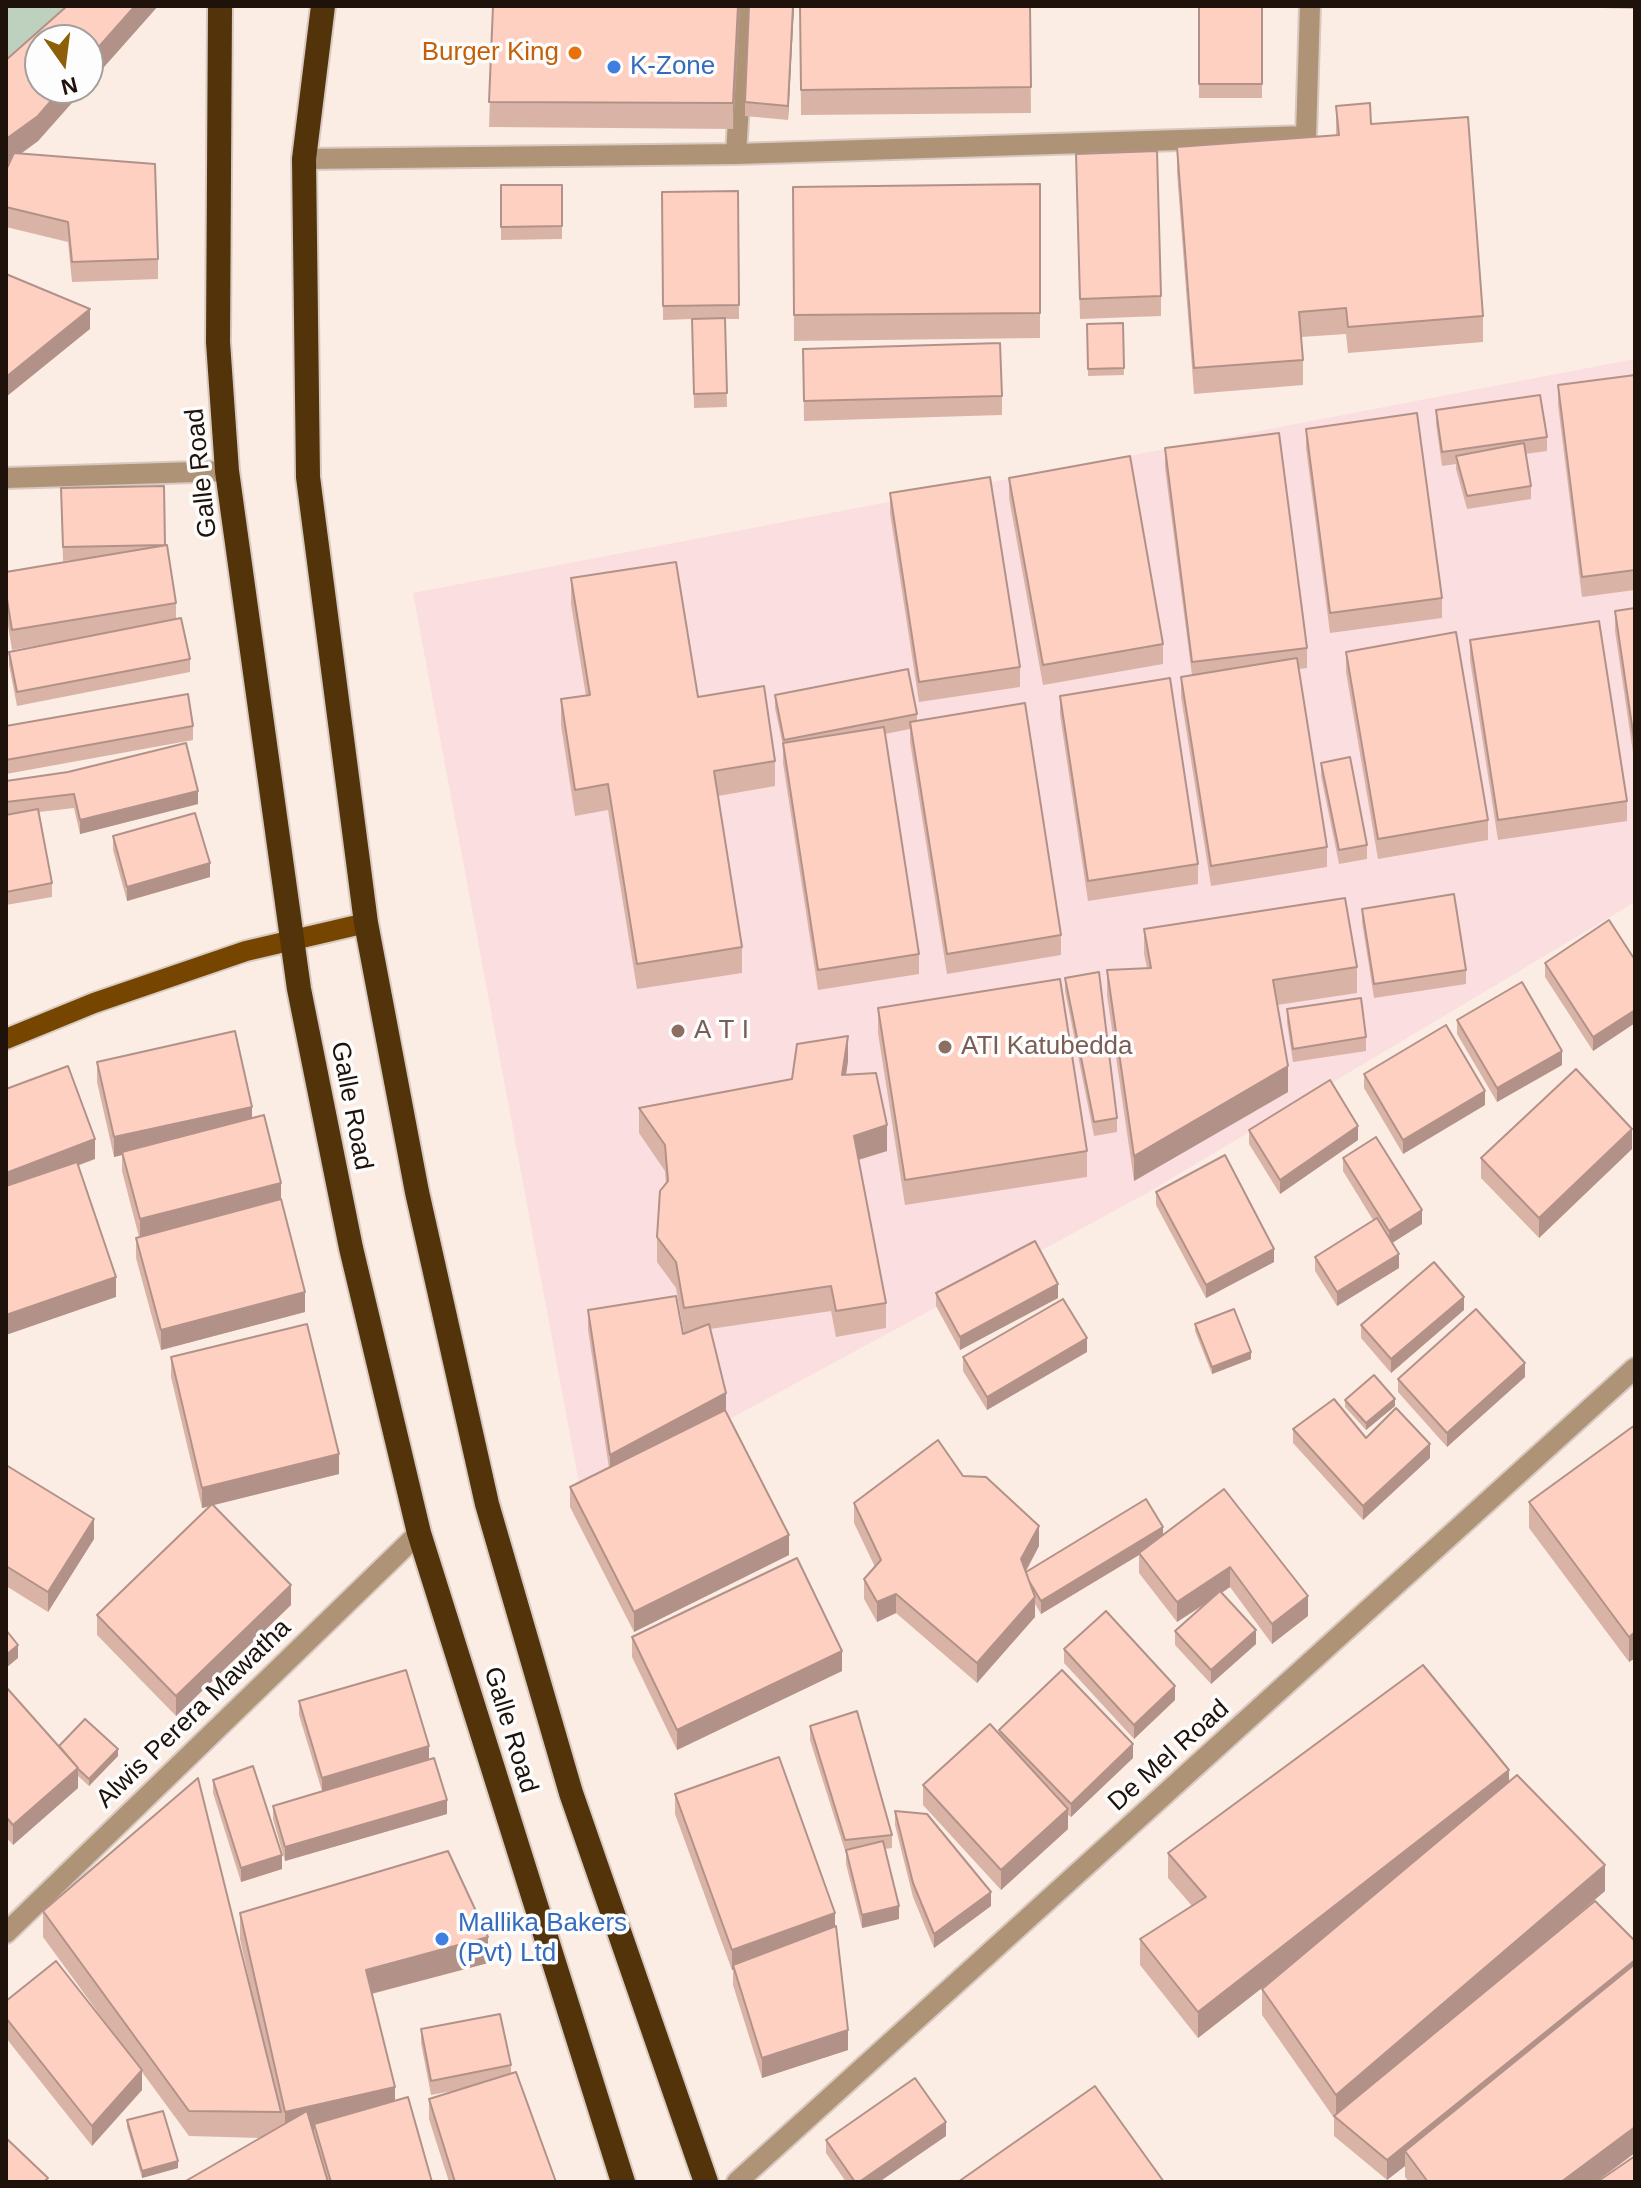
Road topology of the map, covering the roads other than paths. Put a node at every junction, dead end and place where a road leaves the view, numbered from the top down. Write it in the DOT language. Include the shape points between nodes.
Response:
graph roads {
  1 [pos="220,6"];
  2 [pos="323,6"];
  3 [pos="745,6"];
  4 [pos="1310,6"];
  5 [pos="736,154"];
  6 [pos="304,159"];
  7 [pos="227,471"];
  8 [pos="6,478"];
  9 [pos="366,923"];
  10 [pos="290,940"];
  11 [pos="6,1039"];
  12 [pos="1635,1368"];
  13 [pos="419,1533"];
  14 [pos="6,1933"];
  15 [pos="623,2182"];
  16 [pos="706,2182"];
  17 [pos="737,2182"];
  1 -- 7 [label="highway, Galle Road" via="218,342"];
  2 -- 6 [label="highway"];
  3 -- 5 [label="street"];
  4 -- 5 [label="street" via="1306,136"];
  5 -- 6 [label="street"];
  6 -- 9 [label="highway" via="308,477"];
  7 -- 8 [label="street"];
  7 -- 10 [label="highway, Galle Road"];
  9 -- 10 [label="main road"];
  9 -- 16 [label="highway" via="417,1192 487,1504 571,1793"];
  10 -- 11 [label="main road" via="94,1003"];
  10 -- 13 [label="highway, Galle Road" via="351,1248"];
  12 -- 17 [label="street, De Mel Road"];
  13 -- 14 [label="street, Alwis Perera Mawatha"];
  13 -- 15 [label="highway, Galle Road"];
}
